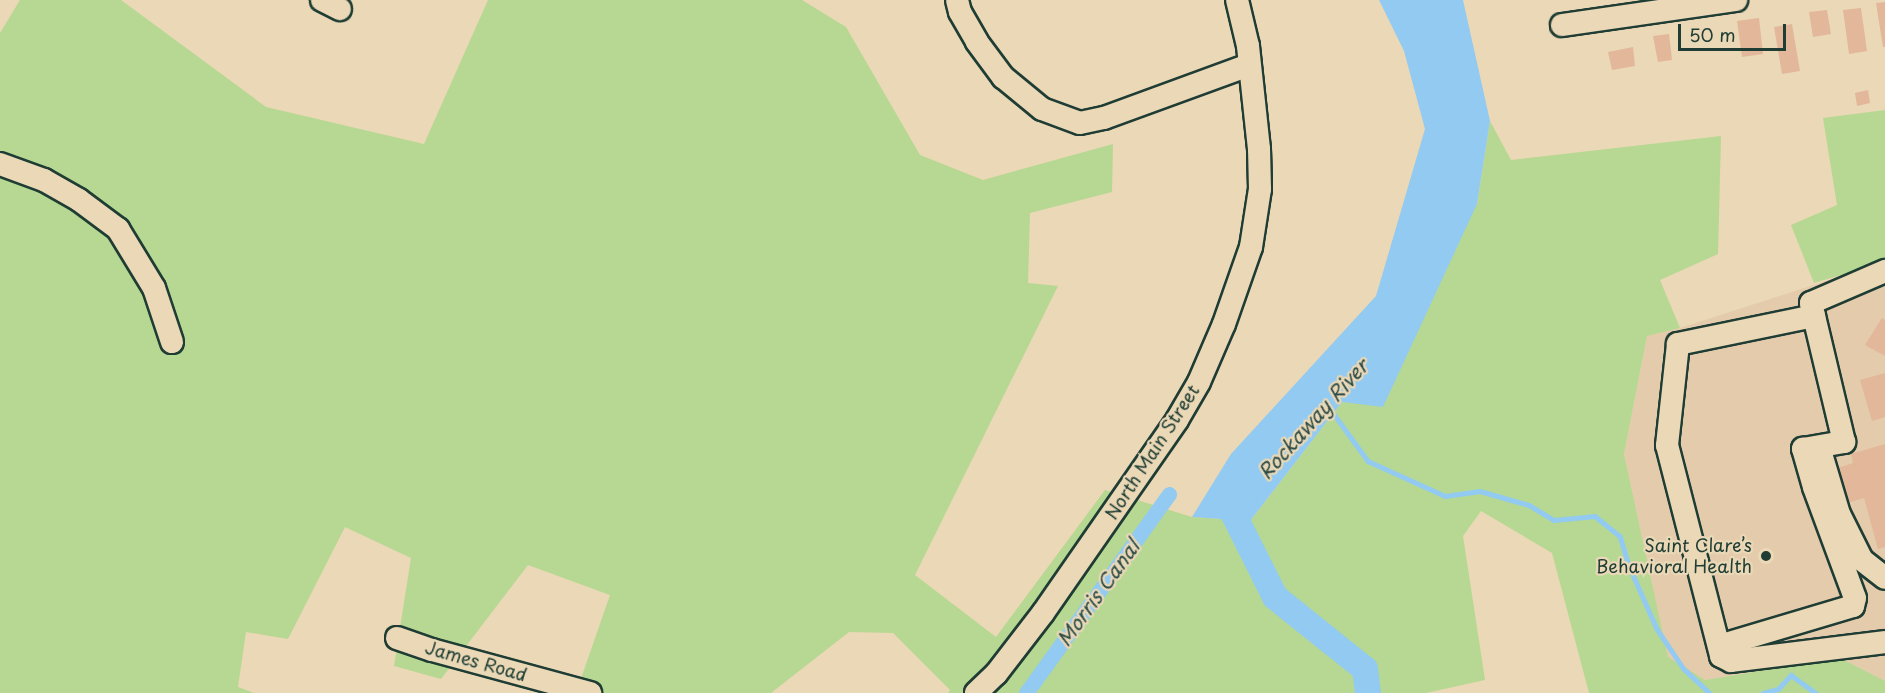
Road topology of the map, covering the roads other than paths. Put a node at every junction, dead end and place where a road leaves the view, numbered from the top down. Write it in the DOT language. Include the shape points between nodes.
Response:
graph roads {
  1 [pos="957,0"];
  2 [pos="1237,0"];
  3 [pos="1736,0"];
  4 [pos="1652,7"];
  5 [pos="1562,25"];
  6 [pos="1249,65"];
  7 [pos="0,164"];
  8 [pos="1885,271"];
  9 [pos="1814,316"];
  10 [pos="172,342"];
  11 [pos="1811,448"];
  12 [pos="1880,568"];
  13 [pos="397,638"];
  14 [pos="1885,642"];
  15 [pos="1719,646"];
  16 [pos="590,693"];
  17 [pos="976,693"];
  1 -- 6 [label="street" via="977,42 1003,77 1042,109 1080,123 1104,118"];
  2 -- 6 [label="street, North Main Street"];
  3 -- 4 [label="street"];
  4 -- 5 [label="street"];
  6 -- 17 [label="street, North Main Street" via="1260,149 1257,218 1224,324 1199,382 1135,483 1043,613 996,674"];
  7 -- 10 [label="street" via="44,180 118,229 154,288"];
  8 -- 9 [label="street" via="1811,303"];
  9 -- 11 [label="street" via="1844,442"];
  9 -- 15 [label="street" via="1678,344 1667,445"];
  11 -- 12 [label="street" via="1862,560"];
  11 -- 15 [label="street" via="1814,488 1855,598 1853,606"];
  13 -- 16 [label="street, James Road"];
  14 -- 15 [label="street" via="1731,661 1721,656"];
}
